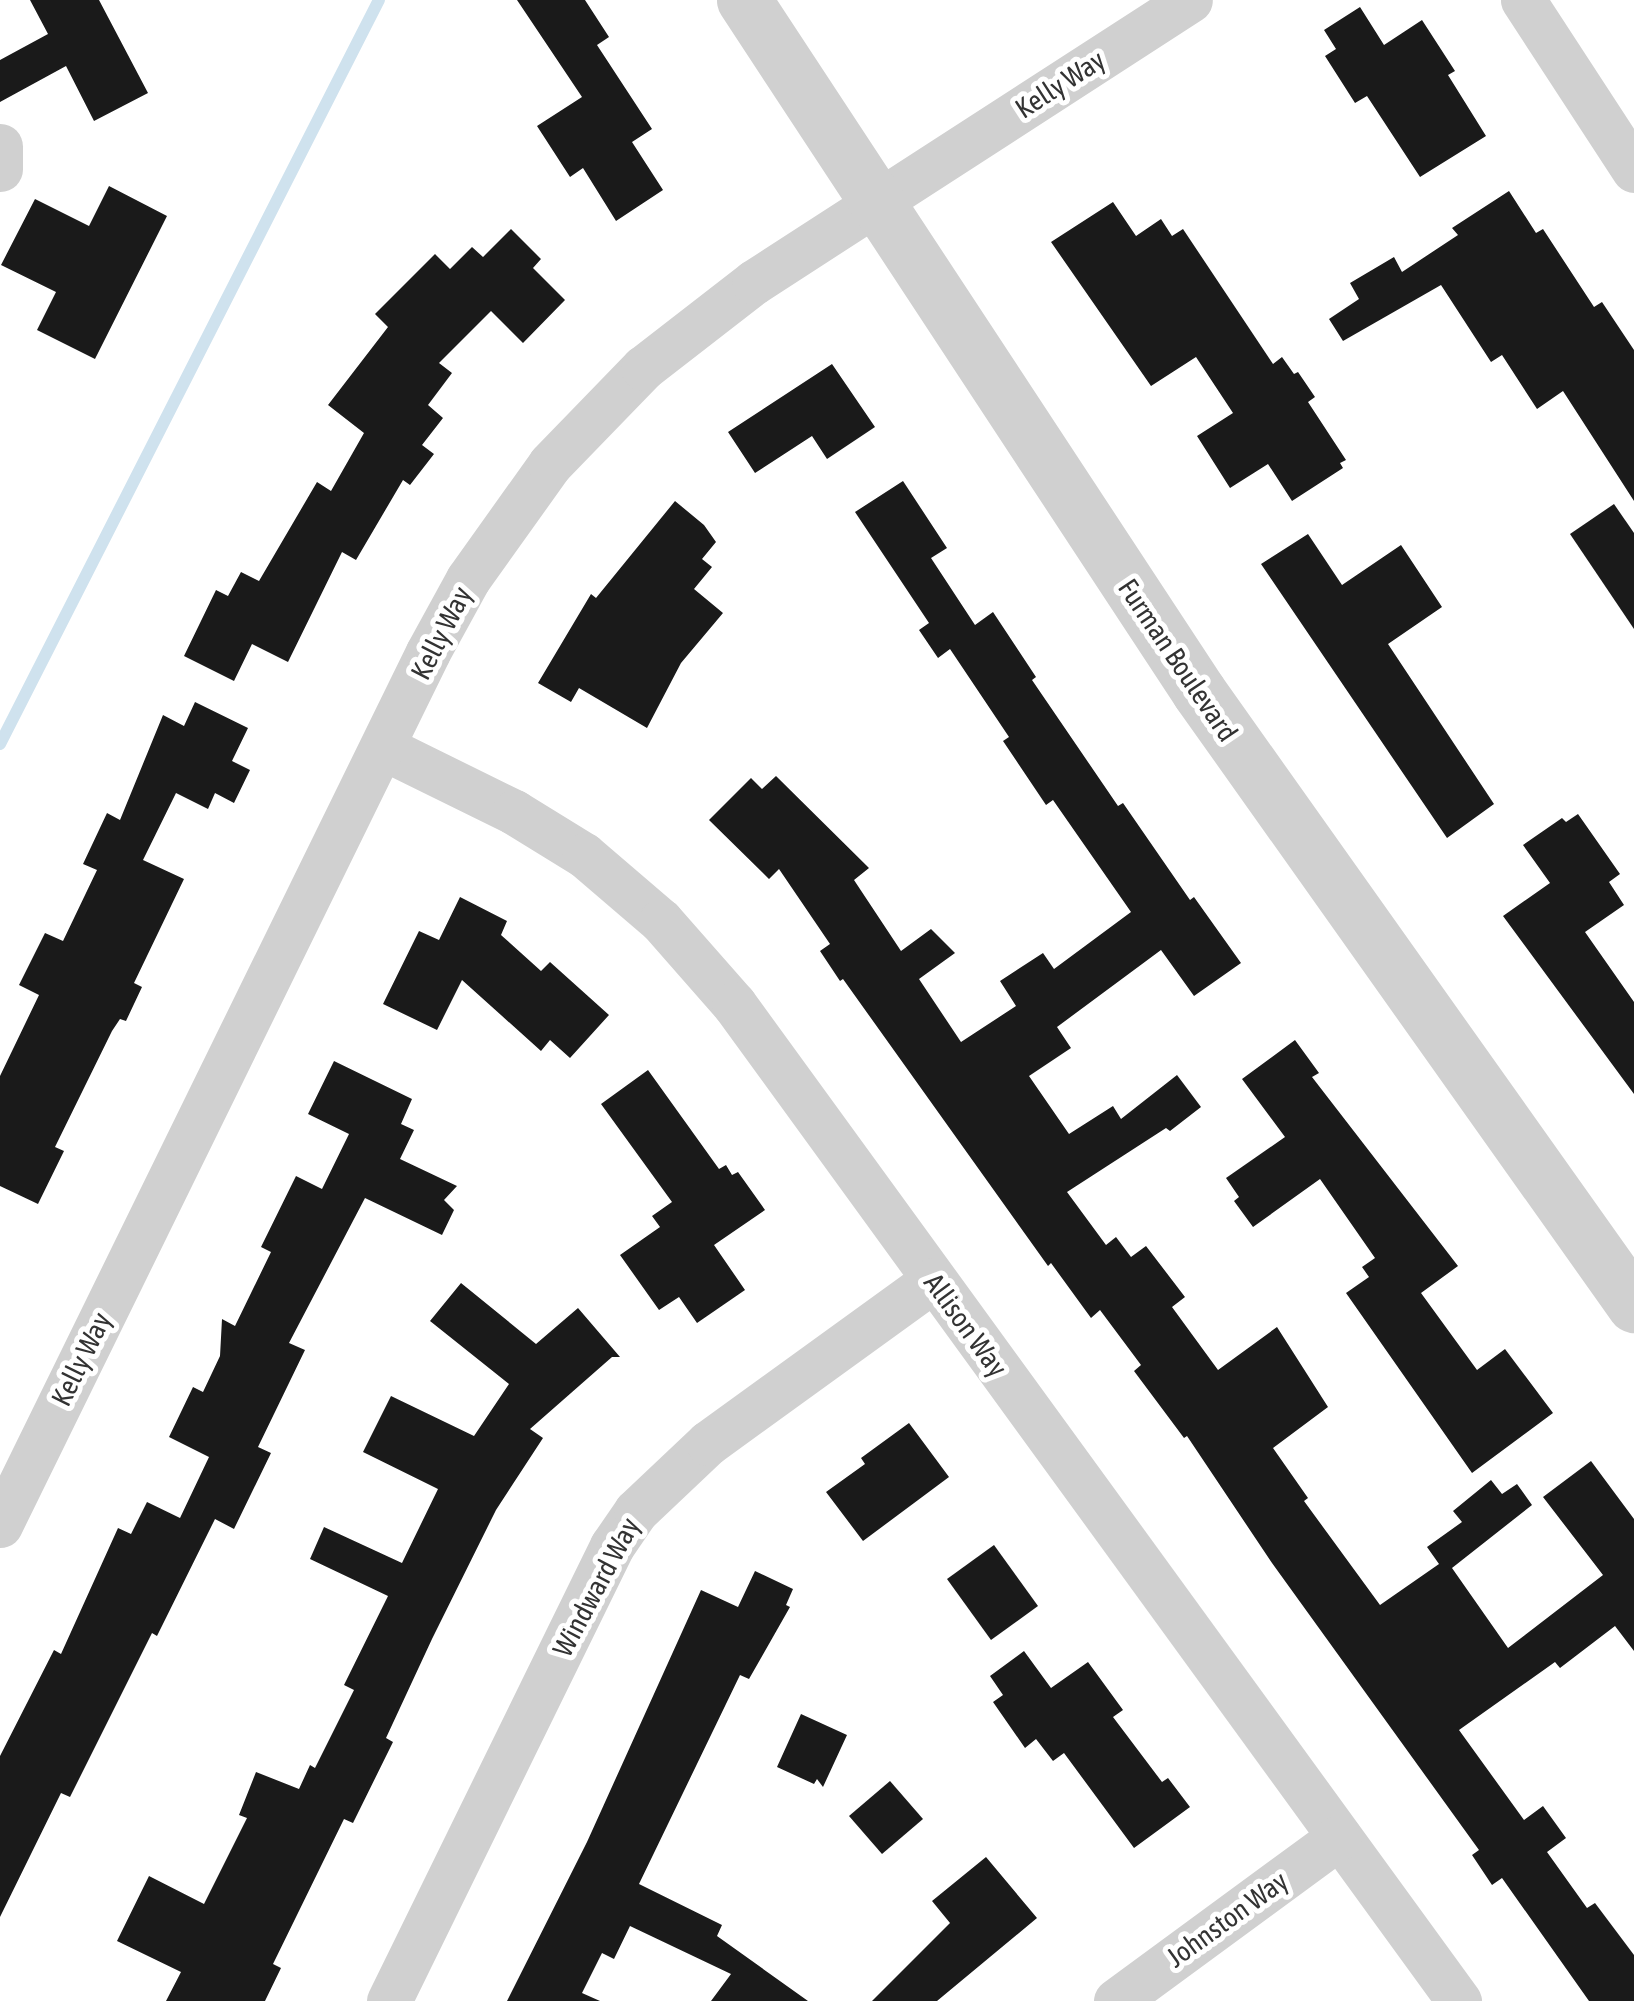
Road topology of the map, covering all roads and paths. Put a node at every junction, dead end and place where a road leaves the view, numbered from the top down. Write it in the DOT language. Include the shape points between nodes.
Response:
graph roads {
  1 [pos="744,0"];
  2 [pos="1190,0"];
  3 [pos="1522,0"];
  4 [pos="0,146"];
  5 [pos="0,170"];
  6 [pos="1634,170"];
  7 [pos="876,204"];
  8 [pos="384,748"];
  9 [pos="933,1280"];
  10 [pos="1634,1304"];
  11 [pos="0,1525"];
  12 [pos="1339,1837"];
  13 [pos="389,2001"];
  14 [pos="1116,2001"];
  15 [pos="1458,2001"];
  1 -- 7 [label="street, Furman Boulevard"];
  2 -- 7 [label="street, Kelly Way"];
  3 -- 6 [label="street"];
  4 -- 5 [label="street"];
  7 -- 8 [label="street, Kelly Way" via="754,282 643,368 550,464 468,579"];
  7 -- 10 [label="street, Furman Boulevard" via="1210,708"];
  8 -- 9 [label="street, Allison Way" via="570,847 662,921 734,1004"];
  8 -- 11 [label="street, Kelly Way"];
  9 -- 12 [label="street, Allison Way"];
  9 -- 13 [label="street, Windward Way" via="708,1443 636,1511 612,1546"];
  12 -- 14 [label="street, Johnston Way"];
  12 -- 15 [label="street, Allison Way"];
}
